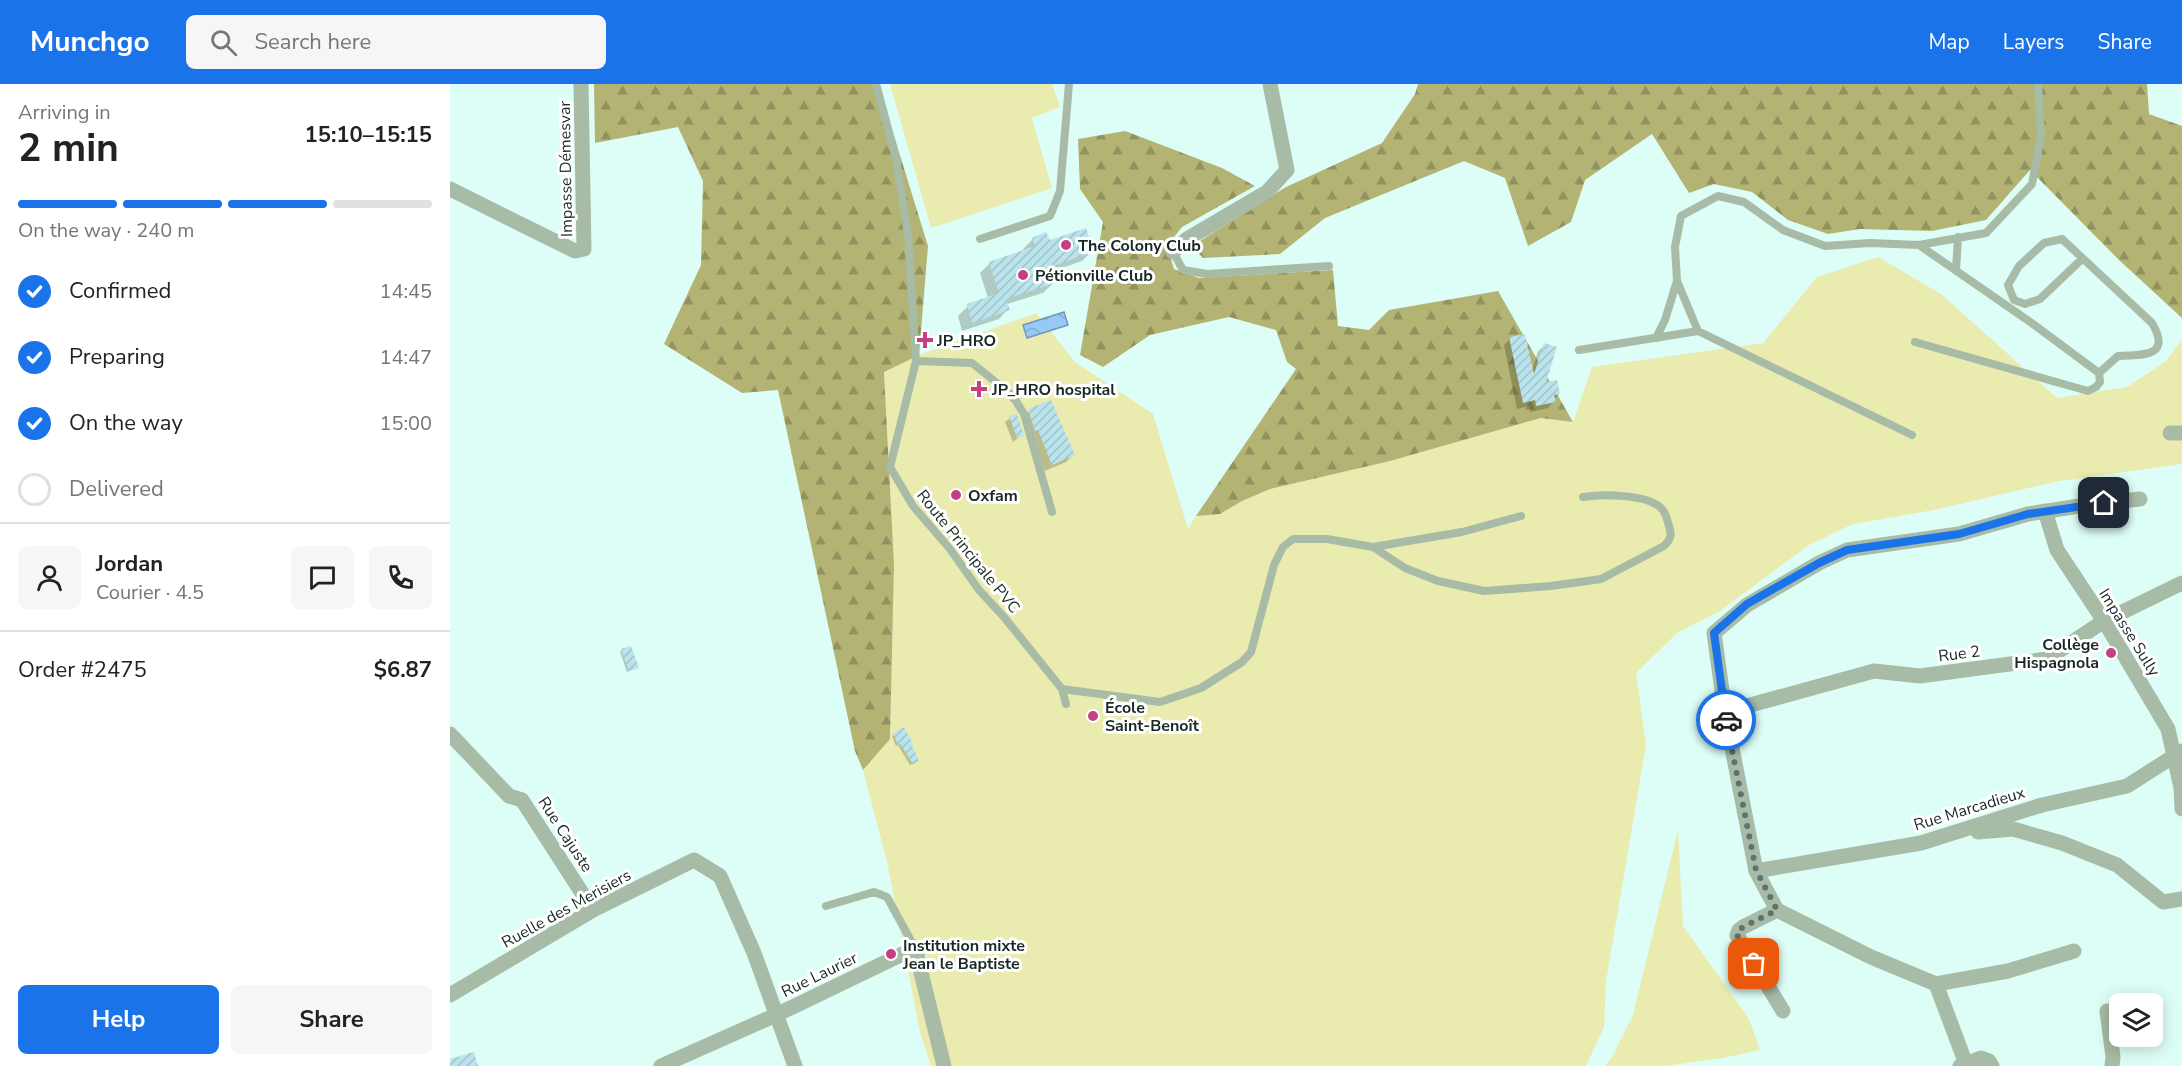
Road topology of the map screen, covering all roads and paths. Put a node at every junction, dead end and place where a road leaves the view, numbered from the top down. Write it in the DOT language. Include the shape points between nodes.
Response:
graph roads {
  1 [pos="581,84"];
  2 [pos="876,84"];
  3 [pos="1069,84"];
  4 [pos="1270,84"];
  5 [pos="2038,84"];
  6 [pos="450,189"];
  7 [pos="1958,237"];
  8 [pos="980,239"];
  9 [pos="1919,244"];
  10 [pos="1173,252"];
  11 [pos="2082,259"];
  12 [pos="1329,266"];
  13 [pos="1956,270"];
  14 [pos="1677,281"];
  15 [pos="1698,331"];
  16 [pos="1656,338"];
  17 [pos="1916,342"];
  18 [pos="1579,350"];
  19 [pos="916,362"];
  20 [pos="2098,373"];
  21 [pos="1912,435"];
  22 [pos="1583,497"];
  23 [pos="2140,499"];
  24 [pos="1052,512"];
  25 [pos="2045,512"];
  26 [pos="1521,516"];
  27 [pos="1373,547"];
  28 [pos="2182,583"];
  29 [pos="2104,621"];
  30 [pos="1062,689"];
  31 [pos="1066,704"];
  32 [pos="1725,712"];
  33 [pos="450,734"];
  34 [pos="2178,753"];
  35 [pos="2182,809"];
  36 [pos="1954,834"];
  37 [pos="1756,870"];
  38 [pos="2182,899"];
  39 [pos="826,906"];
  40 [pos="593,910"];
  41 [pos="1777,910"];
  42 [pos="915,948"];
  43 [pos="2074,951"];
  44 [pos="1936,984"];
  45 [pos="450,995"];
  46 [pos="1783,1011"];
  47 [pos="2107,1011"];
  48 [pos="776,1015"];
  49 [pos="1963,1065"];
  50 [pos="661,1066"];
  51 [pos="795,1066"];
  52 [pos="944,1066"];
  53 [pos="1992,1066"];
  54 [pos="2112,1066"];
  1 -- 6 [label="street, Impasse Démesvar" via="585,254"];
  2 -- 19 [label="lane, Route Principale PVC" via="896,158 908,235"];
  3 -- 8 [label="lane" via="1060,191 1050,216"];
  4 -- 10 [label="street" via="1287,170 1267,192 1187,238"];
  5 -- 7 [label="lane" via="2041,136 2032,184 1986,232"];
  7 -- 9 [label="lane"];
  7 -- 13 [label="lane"];
  9 -- 13 [label="lane"];
  9 -- 14 [label="lane" via="1825,246 1783,230 1743,202 1718,196 1682,216 1675,248"];
  10 -- 12 [label="lane" via="1183,270 1207,274"];
  11 -- 11 [label="lane" via="2062,239 2044,243 2019,266 2008,285 2014,300 2025,304 2040,298"];
  11 -- 20 [label="lane" via="2152,322 2159,340 2152,353 2118,356"];
  13 -- 20 [label="lane"];
  14 -- 15 [label="lane"];
  14 -- 16 [label="lane"];
  15 -- 16 [label="lane"];
  15 -- 21 [label="lane"];
  16 -- 18 [label="lane"];
  17 -- 20 [label="lane" via="2088,391 2100,382"];
  19 -- 24 [label="lane" via="972,363 1016,401 1024,414"];
  19 -- 30 [label="lane, Route Principale PVC" via="890,467 913,506"];
  22 -- 27 [label="lane" via="1604,494 1651,503 1664,511 1670,541 1601,579 1484,591 1427,577"];
  23 -- 25 [label="street"];
  25 -- 29 [label="street, Impasse Sully" via="2057,550"];
  25 -- 32 [label="street" via="1959,534 1847,550 1747,604 1714,633"];
  26 -- 27 [label="lane" via="1462,532"];
  27 -- 30 [label="lane" via="1327,539 1293,539 1283,546 1274,565 1251,652 1201,688 1160,702"];
  28 -- 29 [label="street, Rue 2"];
  29 -- 32 [label="street, Rue 2" via="2047,659 1920,676 1874,671"];
  29 -- 34 [label="street, Impasse Sully" via="2168,729"];
  30 -- 31 [label="lane, Route Principale PVC"];
  32 -- 37 [label="street"];
  33 -- 40 [label="street, Rue Cajuste" via="509,796 522,800"];
  34 -- 35 [label="street, Impasse Sully"];
  34 -- 36 [label="street, Rue Marcadieux" via="2127,786 2042,805"];
  36 -- 37 [label="street, Rue Marcadieux"];
  36 -- 38 [label="street" via="2013,830 2062,843 2117,865 2163,902"];
  37 -- 41 [label="street"];
  39 -- 42 [label="lane" via="874,892 887,897"];
  40 -- 45 [label="street, Ruelle des Merisiers"];
  40 -- 48 [label="street, Ruelle des Merisiers" via="694,860 701,864 720,876"];
  41 -- 44 [label="street"];
  41 -- 46 [label="street" via="1738,930 1737,935"];
  42 -- 48 [label="street, Rue Laurier"];
  42 -- 52 [label="street"];
  43 -- 44 [label="street" via="2008,971"];
  44 -- 49 [label="street"];
  47 -- 54 [label="street"];
  48 -- 50 [label="street, Rue Laurier"];
  48 -- 51 [label="street"];
  49 -- 53 [label="street" via="1981,1058"];
}
